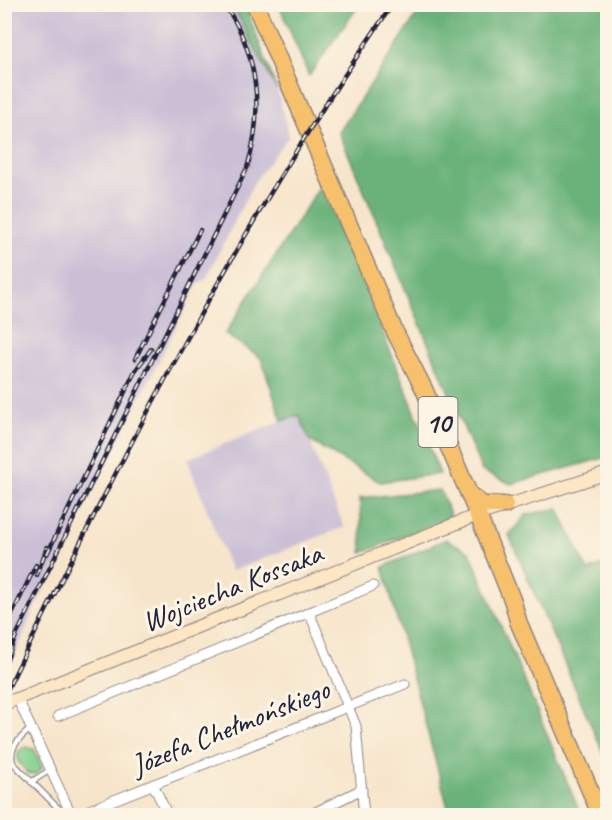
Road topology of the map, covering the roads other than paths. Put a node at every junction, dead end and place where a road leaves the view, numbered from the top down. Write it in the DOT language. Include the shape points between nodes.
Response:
graph roads {
  1 [pos="255,4"];
  2 [pos="394,330"];
  3 [pos="608,473"];
  4 [pos="469,493"];
  5 [pos="501,507"];
  6 [pos="478,521"];
  7 [pos="373,586"];
  8 [pos="309,612"];
  9 [pos="405,684"];
  10 [pos="18,700"];
  11 [pos="4,704"];
  12 [pos="348,706"];
  13 [pos="58,716"];
  14 [pos="30,729"];
  15 [pos="50,770"];
  16 [pos="31,782"];
  17 [pos="153,784"];
  18 [pos="362,789"];
  19 [pos="73,816"];
  20 [pos="168,816"];
  21 [pos="308,816"];
  22 [pos="364,816"];
  23 [pos="602,816"];
  1 -- 2 [label="highway, 10"];
  2 -- 4 [label="highway, 10" via="420,379"];
  2 -- 6 [label="highway, 10" via="408,372"];
  3 -- 5 [label="street"];
  4 -- 5 [label="highway" via="483,505"];
  4 -- 6 [label="highway, 10"];
  5 -- 6 [label="highway"];
  6 -- 10 [label="street, Wojciecha Kossaka"];
  6 -- 23 [label="highway, 10"];
  7 -- 8 [label="street"];
  8 -- 12 [label="street"];
  8 -- 13 [label="street"];
  9 -- 12 [label="street, Józefa Chełmońskiego"];
  10 -- 11 [label="street, Wojciecha Kossaka"];
  10 -- 14 [label="street"];
  12 -- 17 [label="street, Józefa Chełmońskiego"];
  12 -- 18 [label="street" via="357,731"];
  14 -- 15 [label="street"];
  14 -- 16 [label="lane" via="18,740 11,755 16,768"];
  15 -- 16 [label="lane"];
  15 -- 19 [label="street"];
  16 -- 19 [label="lane" via="58,808"];
  17 -- 19 [label="street, Józefa Chełmońskiego"];
  17 -- 20 [label="street"];
  18 -- 21 [label="street"];
  18 -- 22 [label="street"];
}
